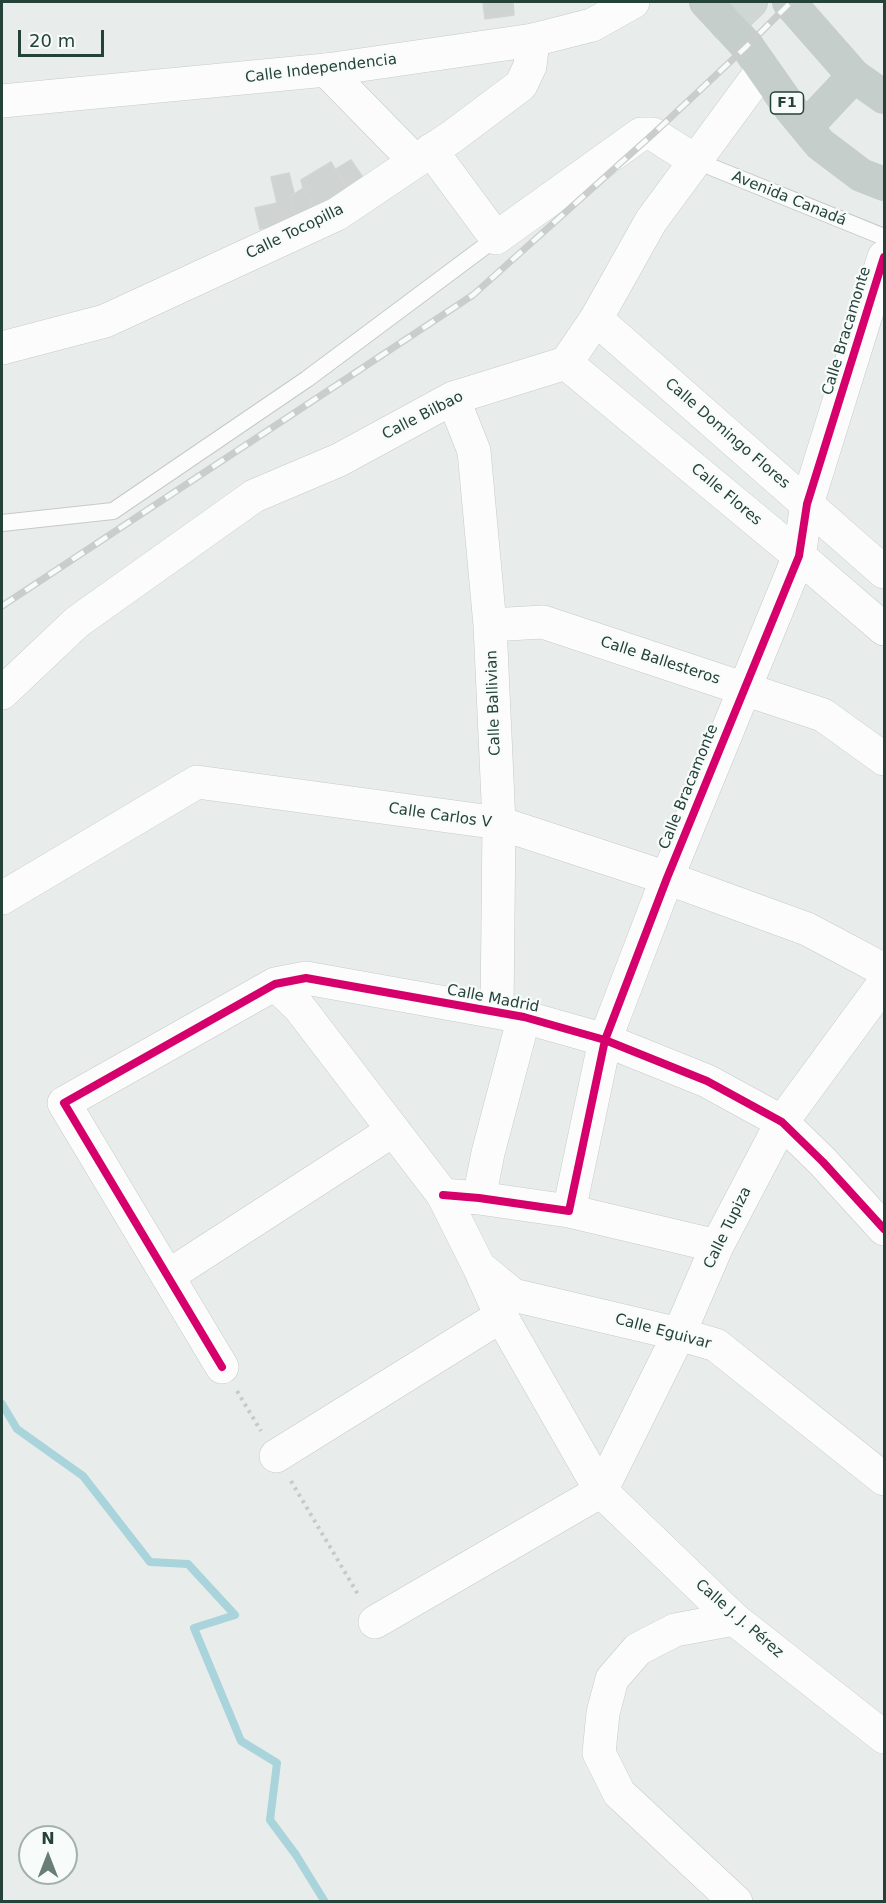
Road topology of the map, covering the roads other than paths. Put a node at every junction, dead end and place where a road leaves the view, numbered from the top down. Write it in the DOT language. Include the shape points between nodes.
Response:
graph roads {
  1 [pos="633,2"];
  2 [pos="751,2"];
  3 [pos="789,2"];
  4 [pos="717,13"];
  5 [pos="533,40"];
  6 [pos="764,69"];
  7 [pos="326,70"];
  8 [pos="854,76"];
  9 [pos="885,97"];
  10 [pos="2,101"];
  11 [pos="806,127"];
  12 [pos="423,156"];
  13 [pos="694,160"];
  14 [pos="885,184"];
  15 [pos="885,237"];
  16 [pos="496,238"];
  17 [pos="885,257"];
  18 [pos="596,319"];
  19 [pos="2,348"];
  20 [pos="566,363"];
  21 [pos="453,398"];
  22 [pos="807,504"];
  23 [pos="2,523"];
  24 [pos="800,556"];
  25 [pos="885,572"];
  26 [pos="490,625"];
  27 [pos="885,629"];
  28 [pos="744,689"];
  29 [pos="2,693"];
  30 [pos="885,759"];
  31 [pos="499,823"];
  32 [pos="667,878"];
  33 [pos="2,898"];
  34 [pos="885,970"];
  35 [pos="885,983"];
  36 [pos="275,984"];
  37 [pos="510,1014"];
  38 [pos="605,1040"];
  39 [pos="782,1122"];
  40 [pos="392,1131"];
  41 [pos="442,1195"];
  42 [pos="478,1198"];
  43 [pos="569,1210"];
  44 [pos="885,1229"];
  45 [pos="717,1246"];
  46 [pos="479,1267"];
  47 [pos="168,1276"];
  48 [pos="501,1316"];
  49 [pos="679,1334"];
  50 [pos="222,1366"];
  51 [pos="276,1456"];
  52 [pos="885,1479"];
  53 [pos="601,1491"];
  54 [pos="734,1619"];
  55 [pos="375,1622"];
  56 [pos="885,1737"];
  57 [pos="736,1902"];
  1 -- 5 [label="street, Calle Independencia" via="592,25"];
  2 -- 4 [label="main road"];
  3 -- 8 [label="highway"];
  4 -- 6 [label="highway, F1"];
  5 -- 7 [label="street, Calle Independencia"];
  5 -- 12 [label="street, Calle Tocopilla" via="530,66 521,85"];
  6 -- 11 [label="highway, F1"];
  6 -- 13 [label="street"];
  7 -- 10 [label="street, Calle Independencia"];
  7 -- 12 [label="street"];
  8 -- 9 [label="highway"];
  8 -- 11 [label="highway"];
  11 -- 14 [label="highway, F1" via="820,144 861,175"];
  12 -- 16 [label="street"];
  12 -- 19 [label="street, Calle Tocopilla" via="337,214 116,316"];
  13 -- 15 [label="lane, Avenida Canadá"];
  13 -- 16 [label="street" via="652,134 641,134"];
  13 -- 18 [label="street" via="651,221"];
  16 -- 23 [label="lane" via="307,379 113,512"];
  17 -- 22 [label="street, Calle Bracamonte"];
  18 -- 20 [label="street"];
  18 -- 22 [label="street, Calle Domingo Flores"];
  20 -- 21 [label="street, Calle Bilbao"];
  20 -- 24 [label="street, Calle Flores"];
  21 -- 26 [label="street, Calle Ballivian" via="474,451"];
  21 -- 29 [label="street, Calle Bilbao" via="339,460 254,496 77,622"];
  22 -- 24 [label="street, Calle Bracamonte"];
  22 -- 25 [label="street, Calle Domingo Flores"];
  24 -- 27 [label="street, Calle Flores"];
  24 -- 28 [label="street, Calle Bracamonte"];
  26 -- 28 [label="street, Calle Ballesteros" via="543,622"];
  26 -- 31 [label="street, Calle Ballivian"];
  28 -- 30 [label="street, Calle Ballesteros" via="823,715"];
  28 -- 32 [label="street, Calle Bracamonte"];
  31 -- 32 [label="street, Calle Carlos V"];
  31 -- 33 [label="street, Calle Carlos V" via="197,782"];
  31 -- 37 [label="street, Calle Ballivian"];
  32 -- 34 [label="street, Calle Carlos V" via="807,928"];
  32 -- 38 [label="street, Calle Bracamonte"];
  35 -- 39 [label="street, Calle Tupiza"];
  36 -- 37 [label="street, Calle Madrid" via="306,978"];
  36 -- 40 [label="street, Calle J. J. Pérez" via="299,1008"];
  36 -- 47 [label="street, Calle Madrid" via="64,1103"];
  37 -- 38 [label="street, Calle Madrid"];
  37 -- 42 [label="street, Calle Ballivian"];
  38 -- 39 [label="street, Calle Madrid" via="707,1081"];
  38 -- 43 [label="street, Calle Bracamonte"];
  39 -- 44 [label="street, Calle Madrid"];
  39 -- 45 [label="street, Calle Tupiza"];
  40 -- 41 [label="street, Calle J. J. Pérez"];
  40 -- 47 [label="street"];
  41 -- 42 [label="street"];
  41 -- 46 [label="street, Calle J. J. Pérez"];
  42 -- 43 [label="street"];
  43 -- 45 [label="street"];
  45 -- 49 [label="street, Calle Tupiza"];
  46 -- 48 [label="street, Calle J. J. Pérez"];
  46 -- 49 [label="street, Calle Eguivar" via="513,1295"];
  47 -- 50 [label="street"];
  48 -- 51 [label="street"];
  48 -- 53 [label="street, Calle J. J. Pérez"];
  49 -- 52 [label="street, Calle Eguivar" via="716,1345"];
  49 -- 53 [label="street, Calle Tupiza"];
  53 -- 54 [label="street, Calle J. J. Pérez"];
  53 -- 55 [label="street"];
  54 -- 56 [label="street, Calle J. J. Pérez"];
  54 -- 57 [label="street" via="675,1630 638,1649 612,1678 599,1753 619,1793"];
}
